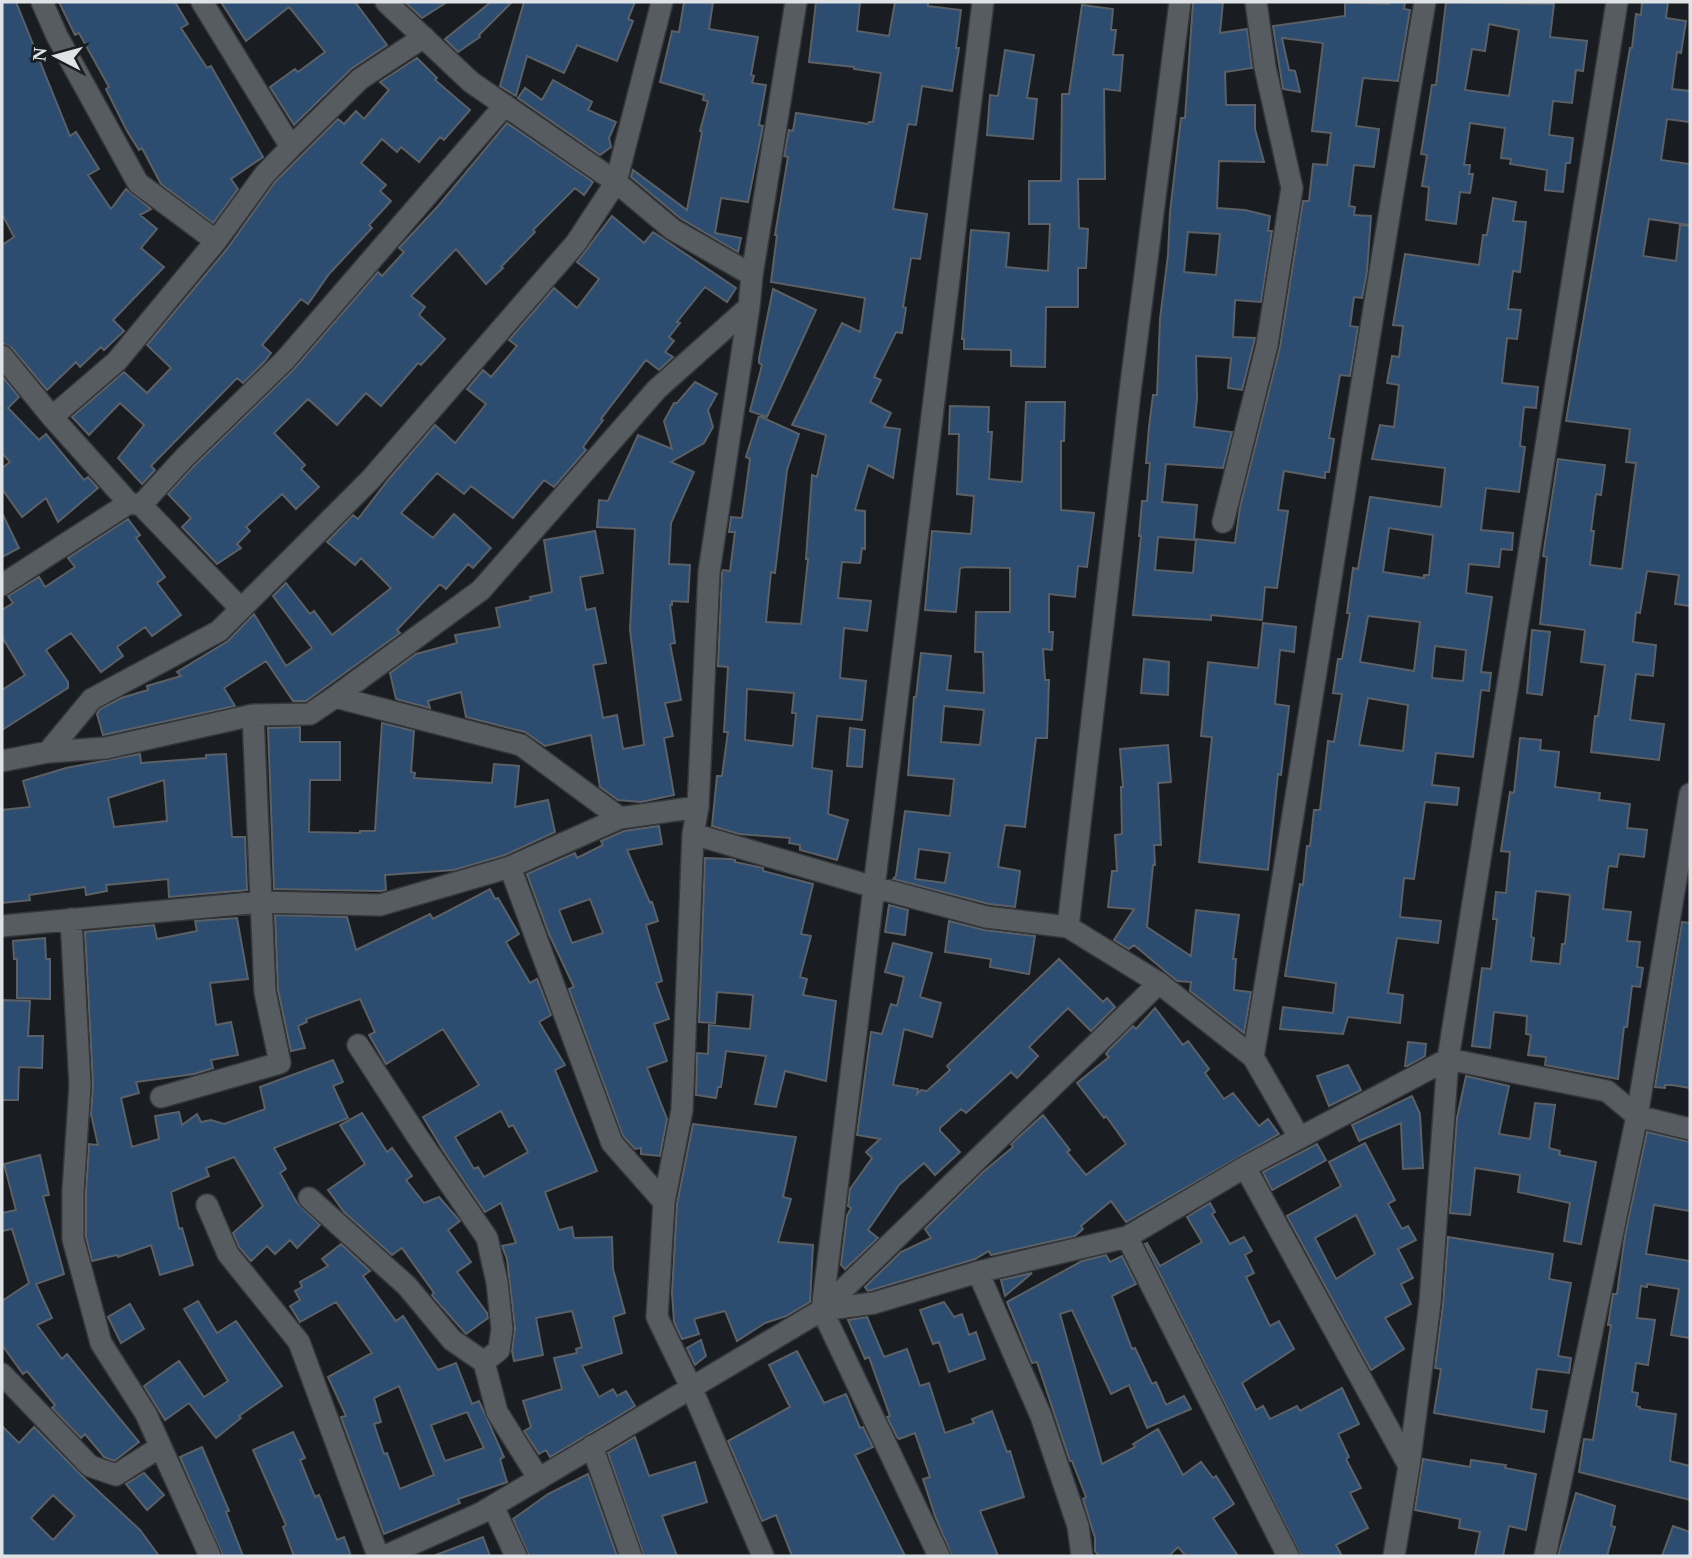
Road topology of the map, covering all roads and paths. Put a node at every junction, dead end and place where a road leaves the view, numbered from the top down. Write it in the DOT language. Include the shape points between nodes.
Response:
graph roads {
  1 [pos="42,2"];
  2 [pos="202,2"];
  3 [pos="386,2"];
  4 [pos="662,2"];
  5 [pos="796,2"];
  6 [pos="983,2"];
  7 [pos="1180,2"];
  8 [pos="1256,2"];
  9 [pos="1425,2"];
  10 [pos="1617,2"];
  11 [pos="424,37"];
  12 [pos="505,105"];
  13 [pos="291,146"];
  14 [pos="616,182"];
  15 [pos="216,242"];
  16 [pos="751,275"];
  17 [pos="749,307"];
  18 [pos="2,356"];
  19 [pos="52,417"];
  20 [pos="135,504"];
  21 [pos="1223,522"];
  22 [pos="2,585"];
  23 [pos="241,609"];
  24 [pos="335,697"];
  25 [pos="253,715"];
  26 [pos="48,752"];
  27 [pos="2,761"];
  28 [pos="1690,794"];
  29 [pos="698,807"];
  30 [pos="620,818"];
  31 [pos="693,834"];
  32 [pos="510,867"];
  33 [pos="874,887"];
  34 [pos="262,902"];
  35 [pos="71,919"];
  36 [pos="2,926"];
  37 [pos="1068,927"];
  38 [pos="1160,983"];
  39 [pos="358,1045"];
  40 [pos="1252,1057"];
  41 [pos="1448,1059"];
  42 [pos="161,1097"];
  43 [pos="1637,1116"];
  44 [pos="1690,1129"];
  45 [pos="1299,1137"];
  46 [pos="1245,1167"];
  47 [pos="309,1198"];
  48 [pos="664,1202"];
  49 [pos="207,1205"];
  50 [pos="1127,1237"];
  51 [pos="978,1272"];
  52 [pos="822,1310"];
  53 [pos="484,1362"];
  54 [pos="2,1374"];
  55 [pos="691,1387"];
  56 [pos="592,1446"];
  57 [pos="160,1447"];
  58 [pos="1409,1466"];
  59 [pos="539,1479"];
  60 [pos="493,1506"];
  61 [pos="210,1556"];
  62 [pos="378,1556"];
  63 [pos="385,1556"];
  64 [pos="516,1556"];
  65 [pos="631,1556"];
  66 [pos="763,1556"];
  67 [pos="939,1556"];
  68 [pos="1082,1556"];
  69 [pos="1288,1556"];
  70 [pos="1394,1556"];
  71 [pos="1545,1556"];
  1 -- 15 [label="street" via="138,183"];
  2 -- 13 [label="street"];
  3 -- 11 [label="street"];
  4 -- 14 [label="street"];
  5 -- 16 [label="street"];
  6 -- 33 [label="street"];
  7 -- 37 [label="street"];
  8 -- 21 [label="street" via="1265,67 1292,188 1267,345"];
  9 -- 40 [label="street"];
  10 -- 41 [label="street"];
  11 -- 12 [label="street" via="471,82"];
  11 -- 13 [label="street" via="360,79"];
  12 -- 14 [label="street"];
  12 -- 20 [label="street" via="285,360"];
  13 -- 15 [label="street"];
  14 -- 16 [label="street" via="671,229"];
  14 -- 23 [label="street" via="576,243 371,479"];
  15 -- 19 [label="street" via="117,361"];
  16 -- 17 [label="street"];
  17 -- 24 [label="street" via="657,388 481,590"];
  17 -- 29 [label="street" via="709,572"];
  18 -- 19 [label="street"];
  19 -- 20 [label="street"];
  20 -- 22 [label="street"];
  20 -- 23 [label="street"];
  23 -- 26 [label="street" via="219,631 92,699"];
  24 -- 25 [label="street" via="310,714"];
  24 -- 30 [label="street" via="521,746"];
  25 -- 26 [label="street" via="106,748"];
  25 -- 34 [label="street"];
  26 -- 27 [label="street"];
  28 -- 43 [label="street"];
  29 -- 30 [label="street"];
  29 -- 31 [label="street"];
  30 -- 32 [label="street"];
  31 -- 33 [label="street"];
  31 -- 48 [label="street" via="682,1110"];
  32 -- 34 [label="street" via="380,905"];
  32 -- 48 [label="street" via="612,1143"];
  33 -- 37 [label="street" via="986,917"];
  33 -- 52 [label="street"];
  34 -- 35 [label="street"];
  34 -- 42 [label="street" via="265,992 279,1063"];
  35 -- 36 [label="street"];
  35 -- 57 [label="street" via="80,1085 73,1239 101,1343 146,1414"];
  37 -- 38 [label="street"];
  38 -- 40 [label="street"];
  38 -- 52 [label="street"];
  39 -- 53 [label="street" via="487,1238 502,1329 499,1350"];
  40 -- 45 [label="street"];
  41 -- 43 [label="street" via="1607,1091"];
  41 -- 45 [label="street"];
  41 -- 58 [label="street" via="1430,1303"];
  43 -- 44 [label="street"];
  43 -- 71 [label="street"];
  45 -- 46 [label="street"];
  46 -- 50 [label="street"];
  46 -- 58 [label="street"];
  47 -- 53 [label="street" via="407,1286 452,1340"];
  48 -- 55 [label="street" via="657,1317"];
  49 -- 62 [label="street" via="228,1254 299,1342"];
  50 -- 51 [label="street"];
  50 -- 69 [label="street"];
  51 -- 52 [label="street" via="874,1303"];
  51 -- 68 [label="street" via="1041,1416 1078,1526"];
  52 -- 55 [label="street"];
  52 -- 67 [label="street"];
  53 -- 59 [label="street" via="497,1412"];
  54 -- 57 [label="street" via="90,1466 116,1475"];
  55 -- 56 [label="street"];
  55 -- 66 [label="street"];
  56 -- 59 [label="street"];
  56 -- 65 [label="street"];
  57 -- 61 [label="street"];
  58 -- 70 [label="street"];
  59 -- 60 [label="street"];
  60 -- 63 [label="street"];
  60 -- 64 [label="street"];
}
